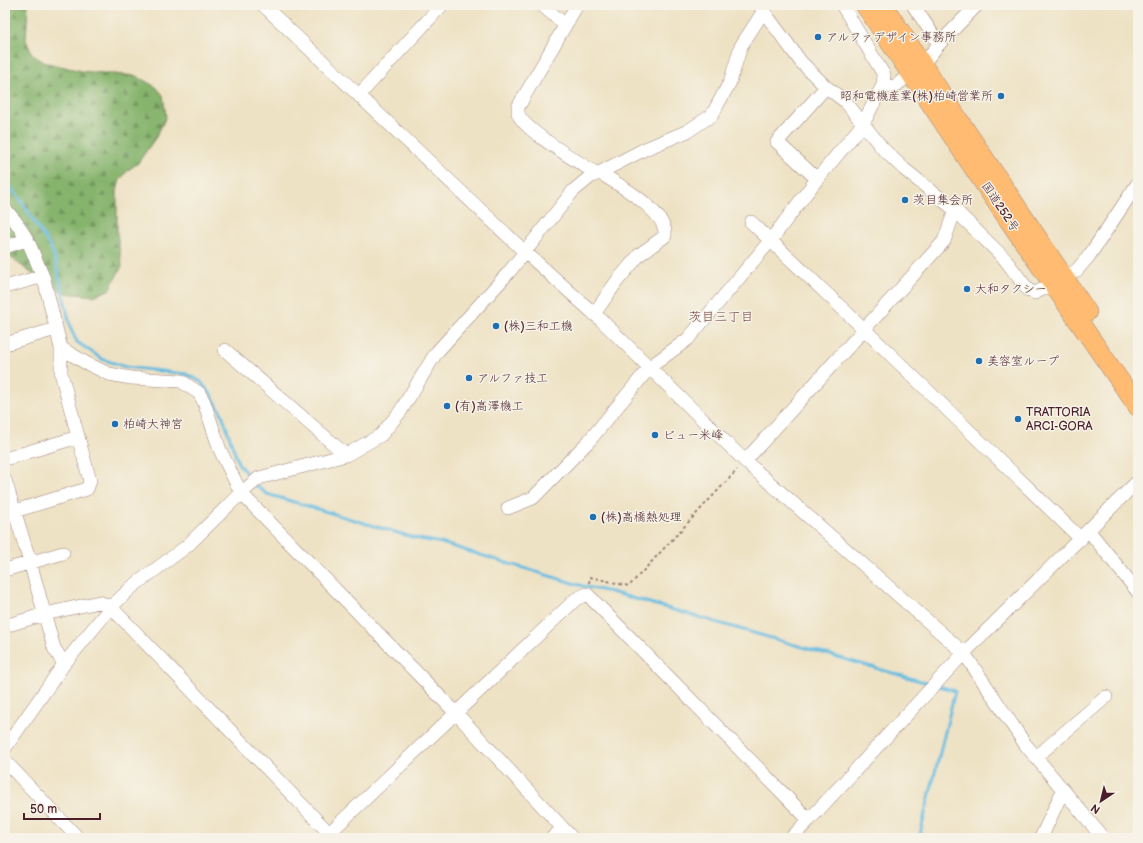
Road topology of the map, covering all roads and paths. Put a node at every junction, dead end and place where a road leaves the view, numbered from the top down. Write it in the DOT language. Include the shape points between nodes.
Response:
graph roads {
  1 [pos="263,5"];
  2 [pos="442,5"];
  3 [pos="542,5"];
  4 [pos="577,5"];
  5 [pos="842,5"];
  6 [pos="864,5"];
  7 [pos="883,5"];
  8 [pos="913,5"];
  9 [pos="977,5"];
  10 [pos="761,8"];
  11 [pos="565,25"];
  12 [pos="939,44"];
  13 [pos="916,70"];
  14 [pos="883,85"];
  15 [pos="826,87"];
  16 [pos="359,95"];
  17 [pos="863,124"];
  18 [pos="599,173"];
  19 [pos="817,179"];
  20 [pos="1138,183"];
  21 [pos="5,209"];
  22 [pos="955,210"];
  23 [pos="751,222"];
  24 [pos="770,241"];
  25 [pos="20,242"];
  26 [pos="5,247"];
  27 [pos="524,251"];
  28 [pos="44,279"];
  29 [pos="1059,282"];
  30 [pos="5,287"];
  31 [pos="594,314"];
  32 [pos="56,329"];
  33 [pos="864,329"];
  34 [pos="5,344"];
  35 [pos="61,348"];
  36 [pos="225,350"];
  37 [pos="650,367"];
  38 [pos="1138,387"];
  39 [pos="1138,407"];
  40 [pos="78,437"];
  41 [pos="346,455"];
  42 [pos="5,458"];
  43 [pos="745,461"];
  44 [pos="5,480"];
  45 [pos="1138,481"];
  46 [pos="241,493"];
  47 [pos="508,508"];
  48 [pos="10,513"];
  49 [pos="1085,535"];
  50 [pos="63,553"];
  51 [pos="30,562"];
  52 [pos="5,570"];
  53 [pos="1138,592"];
  54 [pos="587,594"];
  55 [pos="111,607"];
  56 [pos="44,614"];
  57 [pos="5,626"];
  58 [pos="964,653"];
  59 [pos="64,664"];
  60 [pos="1106,697"];
  61 [pos="455,712"];
  62 [pos="5,748"];
  63 [pos="1036,758"];
  64 [pos="5,761"];
  65 [pos="1063,790"];
  66 [pos="809,820"];
  67 [pos="563,828"];
  68 [pos="329,836"];
  69 [pos="78,838"];
  70 [pos="552,838"];
  71 [pos="572,838"];
  72 [pos="791,838"];
  73 [pos="1041,838"];
  74 [pos="1103,838"];
  1 -- 16 [label="street"];
  2 -- 16 [label="street"];
  3 -- 11 [label="street"];
  4 -- 11 [label="street"];
  5 -- 14 [label="street" via="884,75"];
  6 -- 13 [label="highway, 国道252号"];
  7 -- 13 [label="highway, 国道252号"];
  8 -- 12 [label="street"];
  9 -- 12 [label="street"];
  10 -- 15 [label="street" via="801,62"];
  10 -- 18 [label="street" via="741,46 730,82 712,115 688,131"];
  11 -- 18 [label="street" via="518,107 518,113 533,132"];
  12 -- 13 [label="street"];
  13 -- 14 [label="street" via="894,87"];
  13 -- 29 [label="highway, 国道252号" via="1003,212"];
  14 -- 17 [label="street"];
  15 -- 17 [label="street" via="845,101"];
  15 -- 19 [label="street" via="777,142"];
  16 -- 27 [label="street"];
  17 -- 19 [label="street"];
  17 -- 22 [label="street" via="883,149 904,169"];
  18 -- 27 [label="street" via="573,191"];
  18 -- 31 [label="street" via="649,206 666,231 665,236 639,255"];
  19 -- 24 [label="street"];
  20 -- 29 [label="street" via="1078,270"];
  21 -- 28 [label="street" via="28,241"];
  22 -- 29 [label="street" via="1004,258 1028,290 1036,293"];
  22 -- 33 [label="street" via="944,241"];
  23 -- 24 [label="street"];
  24 -- 33 [label="street"];
  24 -- 37 [label="street" via="688,339"];
  25 -- 26 [label="street"];
  27 -- 31 [label="street"];
  27 -- 41 [label="street" via="509,272 436,353 400,412 381,435"];
  28 -- 30 [label="street" via="40,277"];
  28 -- 32 [label="street"];
  29 -- 38 [label="highway, 国道252号"];
  29 -- 39 [label="highway, 国道252号"];
  31 -- 37 [label="street"];
  32 -- 34 [label="street"];
  32 -- 35 [label="street"];
  33 -- 43 [label="street"];
  33 -- 49 [label="street"];
  35 -- 40 [label="street" via="61,373"];
  35 -- 46 [label="street" via="109,374 181,381 199,393 220,450"];
  36 -- 41 [label="street"];
  37 -- 43 [label="street"];
  37 -- 47 [label="street" via="589,442 533,498"];
  40 -- 42 [label="street"];
  40 -- 48 [label="street" via="90,480 87,489"];
  41 -- 46 [label="street" via="260,478"];
  43 -- 54 [label="path" via="629,586 590,577"];
  43 -- 58 [label="street"];
  44 -- 48 [label="street"];
  45 -- 49 [label="street"];
  46 -- 55 [label="street" via="187,546"];
  46 -- 61 [label="street"];
  48 -- 51 [label="street"];
  49 -- 53 [label="street"];
  49 -- 58 [label="street"];
  50 -- 51 [label="street"];
  51 -- 52 [label="street"];
  51 -- 56 [label="street"];
  54 -- 61 [label="street" via="576,599"];
  54 -- 66 [label="street"];
  55 -- 56 [label="street" via="99,602"];
  55 -- 59 [label="street"];
  55 -- 68 [label="street"];
  56 -- 57 [label="street"];
  56 -- 59 [label="street" via="54,648"];
  58 -- 63 [label="street"];
  58 -- 66 [label="street"];
  59 -- 62 [label="street"];
  60 -- 63 [label="street"];
  61 -- 67 [label="street"];
  61 -- 68 [label="street"];
  63 -- 65 [label="street"];
  64 -- 69 [label="street"];
  65 -- 73 [label="street"];
  65 -- 74 [label="street"];
  66 -- 72 [label="street"];
  67 -- 70 [label="street"];
  67 -- 71 [label="street"];
}
